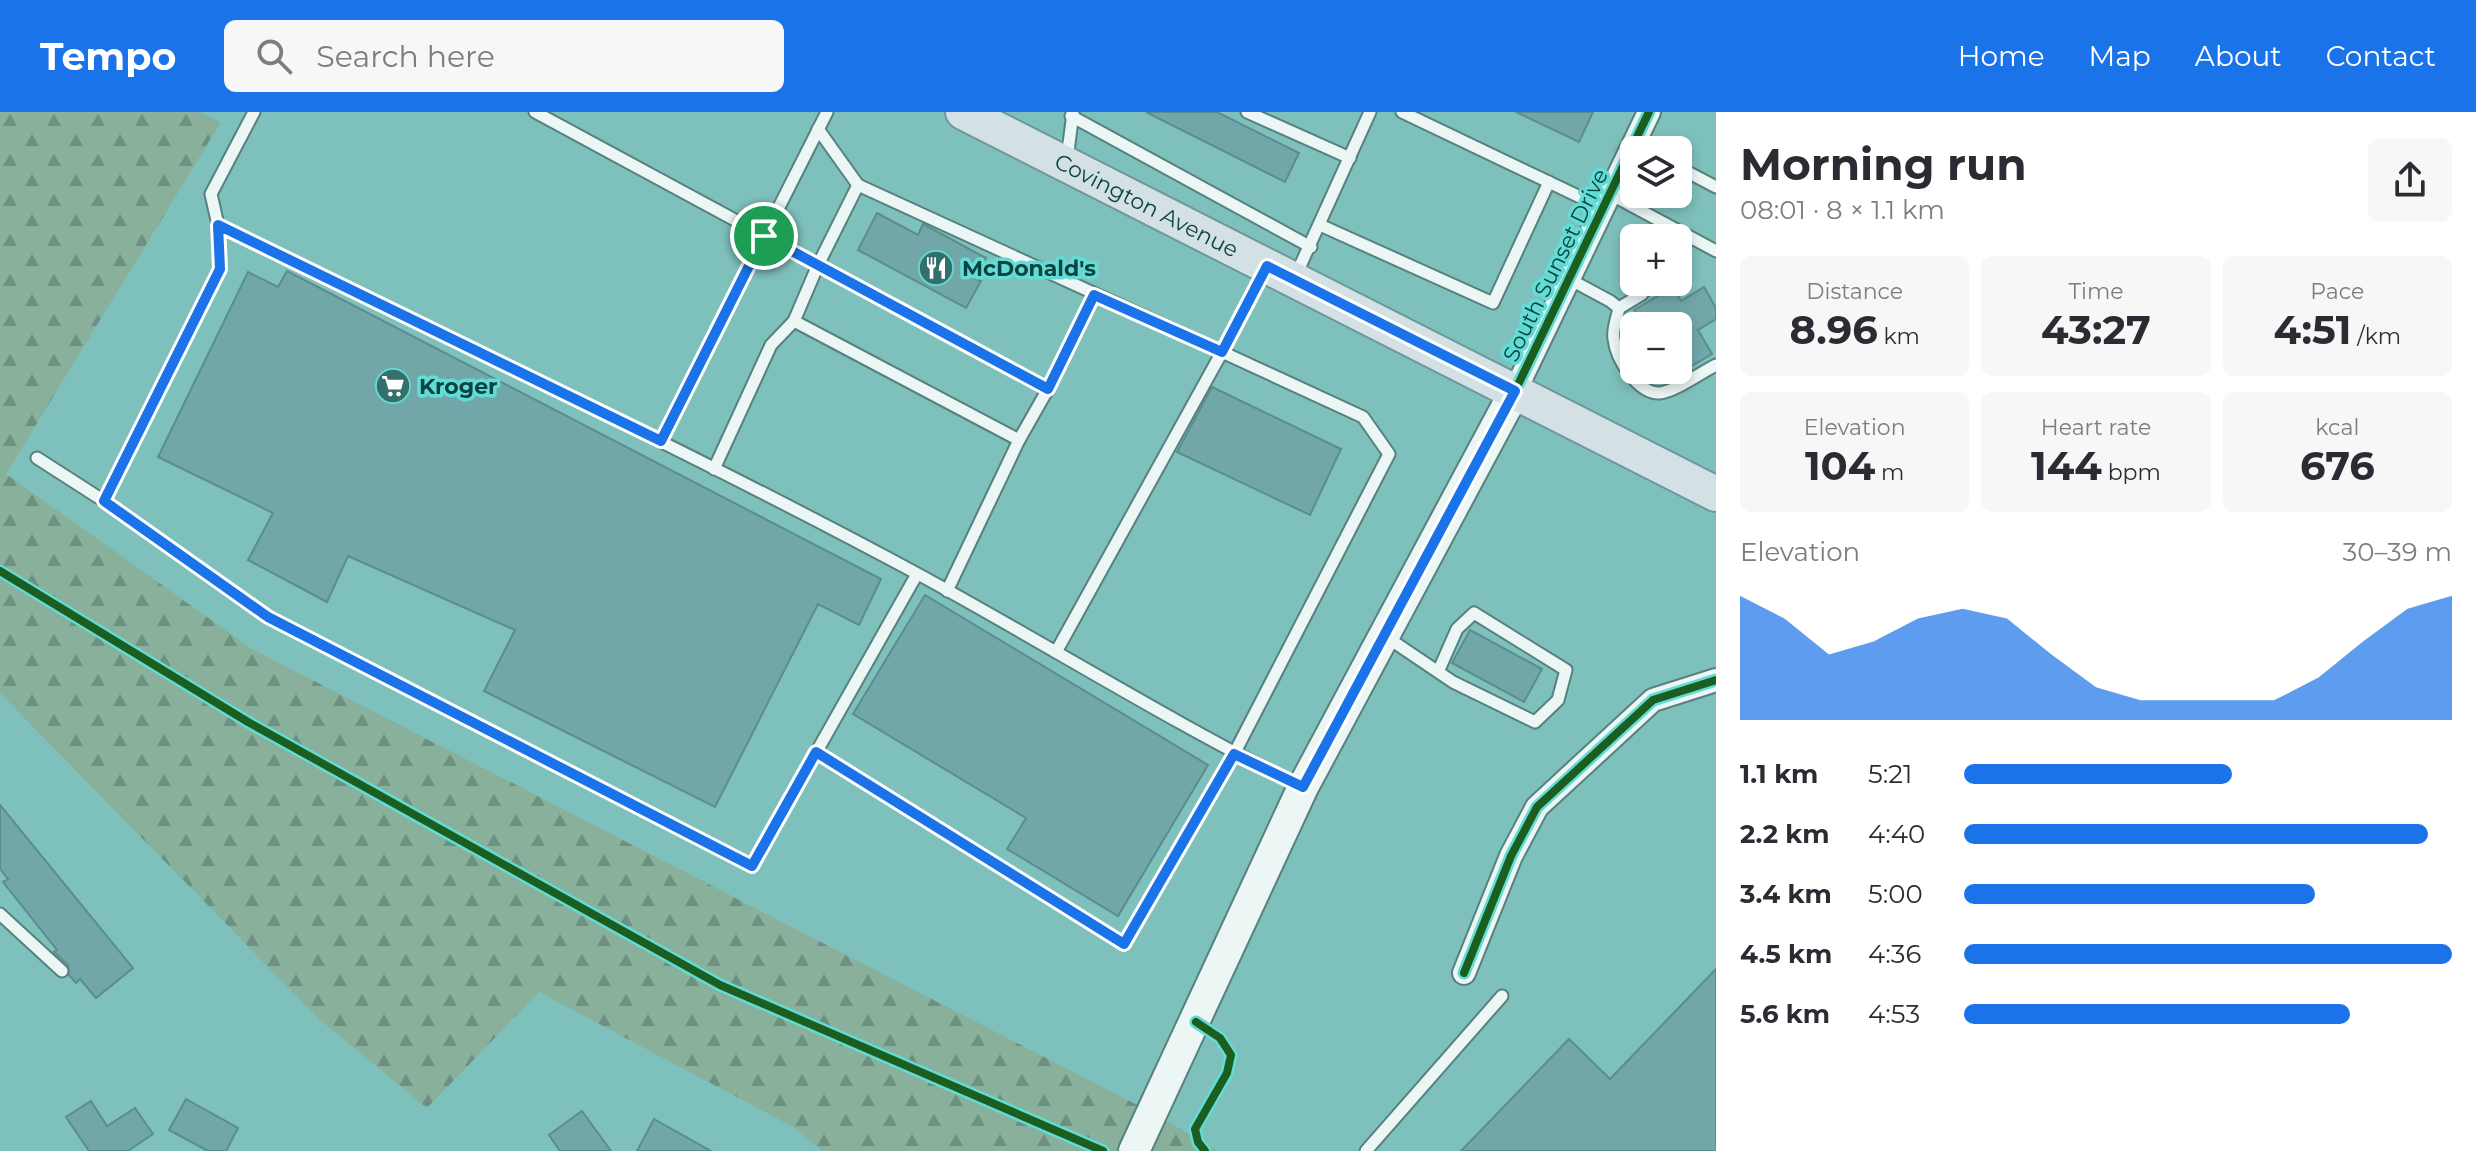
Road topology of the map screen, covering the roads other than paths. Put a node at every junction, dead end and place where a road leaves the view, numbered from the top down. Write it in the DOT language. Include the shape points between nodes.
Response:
graph roads {
  1 [pos="254,112"];
  2 [pos="535,112"];
  3 [pos="827,112"];
  4 [pos="963,112"];
  5 [pos="1247,112"];
  6 [pos="1370,112"];
  7 [pos="1402,112"];
  8 [pos="1649,112"];
  9 [pos="1072,114"];
  10 [pos="818,129"];
  11 [pos="1642,136"];
  12 [pos="1350,158"];
  13 [pos="1066,164"];
  14 [pos="1692,174"];
  15 [pos="1620,178"];
  16 [pos="1549,182"];
  17 [pos="858,185"];
  18 [pos="1716,187"];
  19 [pos="1606,201"];
  20 [pos="1653,224"];
  21 [pos="218,225"];
  22 [pos="1320,225"];
  23 [pos="764,236"];
  24 [pos="1692,242"];
  25 [pos="1311,247"];
  26 [pos="1716,251"];
  27 [pos="818,265"];
  28 [pos="1280,273"];
  29 [pos="1569,279"];
  30 [pos="1094,295"];
  31 [pos="1639,296"];
  32 [pos="1619,308"];
  33 [pos="794,321"];
  34 [pos="1222,352"];
  35 [pos="1716,365"];
  36 [pos="1048,389"];
  37 [pos="1515,391"];
  38 [pos="1019,440"];
  39 [pos="661,441"];
  40 [pos="37,458"];
  41 [pos="714,469"];
  42 [pos="1716,494"];
  43 [pos="104,501"];
  44 [pos="917,574"];
  45 [pos="947,591"];
  46 [pos="1384,636"];
  47 [pos="1056,652"];
  48 [pos="1438,672"];
  49 [pos="1716,680"];
  50 [pos="816,752"];
  51 [pos="1234,754"];
  52 [pos="1303,787"];
  53 [pos="0,914"];
  54 [pos="62,971"];
  55 [pos="1464,973"];
  56 [pos="1502,996"];
  57 [pos="1134,1151"];
  58 [pos="1366,1151"];
  1 -- 21 [label="lane" via="211,194"];
  2 -- 23 [label="lane"];
  3 -- 10 [label="lane"];
  4 -- 13 [label="main road, Covington Avenue"];
  5 -- 12 [label="lane"];
  6 -- 12 [label="lane"];
  7 -- 16 [label="lane"];
  8 -- 11 [label="street, South Sunset Drive"];
  9 -- 13 [label="lane"];
  9 -- 25 [label="lane"];
  10 -- 17 [label="lane"];
  10 -- 23 [label="lane"];
  12 -- 22 [label="lane"];
  13 -- 28 [label="main road, Covington Avenue"];
  14 -- 18 [label="lane"];
  15 -- 19 [label="street, South Sunset Drive"];
  16 -- 19 [label="lane"];
  16 -- 22 [label="lane" via="1493,303"];
  17 -- 27 [label="lane"];
  17 -- 30 [label="lane"];
  19 -- 20 [label="lane"];
  19 -- 29 [label="street, South Sunset Drive"];
  21 -- 39 [label="lane"];
  21 -- 43 [label="lane" via="220,269"];
  22 -- 25 [label="lane"];
  23 -- 27 [label="lane"];
  23 -- 39 [label="lane"];
  24 -- 26 [label="lane"];
  25 -- 28 [label="lane"];
  27 -- 33 [label="lane"];
  27 -- 36 [label="lane"];
  28 -- 34 [label="lane"];
  28 -- 37 [label="main road, Covington Avenue"];
  29 -- 32 [label="lane"];
  29 -- 37 [label="street, South Sunset Drive"];
  30 -- 34 [label="lane"];
  30 -- 36 [label="lane"];
  31 -- 32 [label="lane"];
  32 -- 35 [label="lane" via="1613,336 1617,354 1650,392 1663,393"];
  33 -- 38 [label="lane"];
  33 -- 41 [label="lane" via="771,345"];
  34 -- 47 [label="lane"];
  34 -- 51 [label="lane" via="1363,417 1389,454"];
  36 -- 38 [label="lane"];
  37 -- 42 [label="main road, Covington Avenue"];
  37 -- 46 [label="main road"];
  38 -- 45 [label="lane"];
  39 -- 41 [label="lane"];
  40 -- 43 [label="lane"];
  41 -- 44 [label="lane"];
  43 -- 50 [label="lane" via="268,617 752,866"];
  44 -- 45 [label="lane"];
  44 -- 50 [label="lane"];
  45 -- 47 [label="lane"];
  46 -- 48 [label="lane"];
  46 -- 52 [label="main road"];
  47 -- 51 [label="lane"];
  48 -- 48 [label="lane" via="1457,629 1474,613 1566,670 1558,700 1535,722"];
  49 -- 55 [label="street" via="1653,700 1537,807 1511,856"];
  50 -- 51 [label="lane" via="1124,944"];
  51 -- 52 [label="lane"];
  52 -- 57 [label="main road"];
  53 -- 54 [label="lane"];
  56 -- 58 [label="lane"];
}
